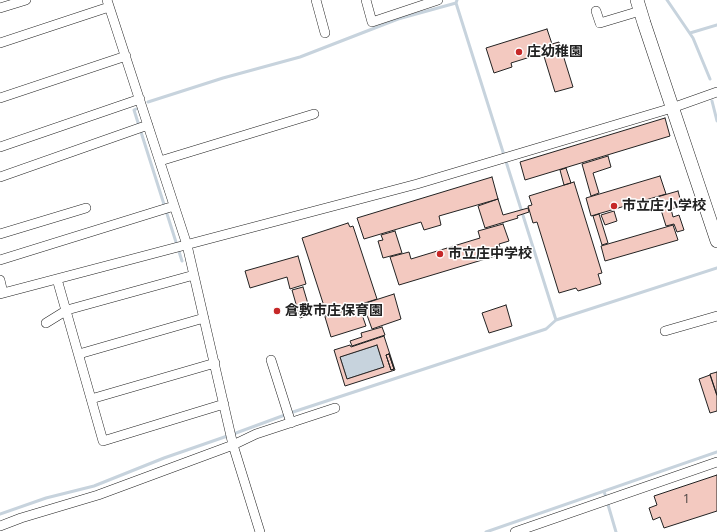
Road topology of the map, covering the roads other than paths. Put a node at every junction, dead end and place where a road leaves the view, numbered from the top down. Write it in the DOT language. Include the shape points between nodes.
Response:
graph roads {
  1 [pos="26,0"];
  2 [pos="316,0"];
  3 [pos="366,0"];
  4 [pos="438,0"];
  5 [pos="108,2"];
  6 [pos="639,5"];
  7 [pos="0,8"];
  8 [pos="596,11"];
  9 [pos="325,33"];
  10 [pos="0,43"];
  11 [pos="126,56"];
  12 [pos="717,92"];
  13 [pos="0,98"];
  14 [pos="140,99"];
  15 [pos="672,108"];
  16 [pos="314,114"];
  17 [pos="142,127"];
  18 [pos="0,147"];
  19 [pos="160,161"];
  20 [pos="0,177"];
  21 [pos="86,208"];
  22 [pos="169,208"];
  23 [pos="0,234"];
  24 [pos="717,240"];
  25 [pos="181,247"];
  26 [pos="0,260"];
  27 [pos="194,275"];
  28 [pos="57,279"];
  29 [pos="0,280"];
  30 [pos="2,294"];
  31 [pos="67,310"];
  32 [pos="717,316"];
  33 [pos="204,318"];
  34 [pos="46,323"];
  35 [pos="665,331"];
  36 [pos="79,354"];
  37 [pos="271,360"];
  38 [pos="215,363"];
  39 [pos="91,399"];
  40 [pos="224,404"];
  41 [pos="335,408"];
  42 [pos="290,421"];
  43 [pos="232,442"];
  44 [pos="717,462"];
  45 [pos="0,526"];
  46 [pos="260,532"];
  47 [pos="516,532"];
  1 -- 7 [label="street"];
  2 -- 9 [label="street"];
  3 -- 4 [label="street" via="372,22"];
  5 -- 10 [label="street"];
  5 -- 11 [label="street"];
  6 -- 8 [label="street" via="600,23"];
  6 -- 15 [label="street"];
  11 -- 13 [label="street"];
  11 -- 14 [label="street"];
  12 -- 15 [label="street"];
  14 -- 17 [label="street"];
  14 -- 18 [label="street"];
  15 -- 24 [label="street"];
  15 -- 25 [label="street" via="417,184"];
  16 -- 19 [label="street"];
  17 -- 19 [label="street"];
  17 -- 20 [label="street"];
  19 -- 22 [label="street"];
  21 -- 23 [label="street"];
  22 -- 25 [label="street"];
  22 -- 26 [label="street"];
  25 -- 27 [label="street"];
  25 -- 28 [label="street"];
  27 -- 31 [label="street"];
  27 -- 33 [label="street"];
  28 -- 30 [label="street"];
  28 -- 31 [label="street"];
  29 -- 30 [label="street"];
  31 -- 34 [label="street"];
  31 -- 36 [label="street"];
  32 -- 35 [label="street"];
  33 -- 36 [label="street"];
  33 -- 38 [label="street"];
  36 -- 39 [label="street"];
  37 -- 42 [label="street"];
  38 -- 39 [label="street"];
  38 -- 40 [label="street"];
  39 -- 40 [label="street" via="103,441"];
  40 -- 43 [label="street"];
  41 -- 42 [label="street"];
  42 -- 43 [label="street"];
  43 -- 45 [label="street" via="98,495"];
  43 -- 46 [label="street"];
  44 -- 47 [label="street"];
}
